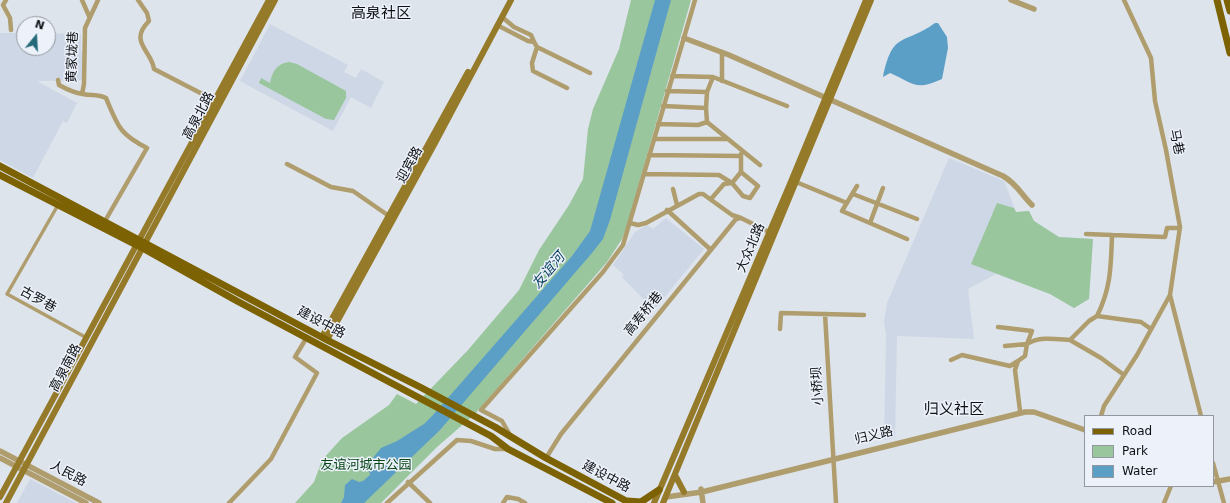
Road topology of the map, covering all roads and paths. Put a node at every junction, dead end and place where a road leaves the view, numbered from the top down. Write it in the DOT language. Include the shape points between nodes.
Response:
graph roads {
  1 [pos="6,0"];
  2 [pos="82,0"];
  3 [pos="98,0"];
  4 [pos="138,0"];
  5 [pos="269,0"];
  6 [pos="274,0"];
  7 [pos="507,0"];
  8 [pos="510,0"];
  9 [pos="695,0"];
  10 [pos="866,0"];
  11 [pos="871,0"];
  12 [pos="1011,0"];
  13 [pos="1124,0"];
  14 [pos="1217,0"];
  15 [pos="1228,0"];
  16 [pos="1034,9"];
  17 [pos="1230,10"];
  18 [pos="89,16"];
  19 [pos="502,17"];
  20 [pos="497,25"];
  21 [pos="11,30"];
  22 [pos="684,38"];
  23 [pos="534,42"];
  24 [pos="538,47"];
  25 [pos="722,52"];
  26 [pos="1230,53"];
  27 [pos="590,73"];
  28 [pos="672,76"];
  29 [pos="713,77"];
  30 [pos="58,80"];
  31 [pos="722,81"];
  32 [pos="567,88"];
  33 [pos="667,91"];
  34 [pos="707,92"];
  35 [pos="82,94"];
  36 [pos="827,99"];
  37 [pos="214,100"];
  38 [pos="663,106"];
  39 [pos="788,106"];
  40 [pos="706,108"];
  41 [pos="707,122"];
  42 [pos="658,124"];
  43 [pos="654,139"];
  44 [pos="728,139"];
  45 [pos="741,153"];
  46 [pos="649,156"];
  47 [pos="287,164"];
  48 [pos="760,165"];
  49 [pos="0,166"];
  50 [pos="741,172"];
  51 [pos="644,174"];
  52 [pos="0,175"];
  53 [pos="796,182"];
  54 [pos="732,183"];
  55 [pos="857,186"];
  56 [pos="883,188"];
  57 [pos="673,189"];
  58 [pos="853,194"];
  59 [pos="711,199"];
  60 [pos="847,203"];
  61 [pos="877,203"];
  62 [pos="58,205"];
  63 [pos="677,205"];
  64 [pos="1032,205"];
  65 [pos="667,210"];
  66 [pos="389,216"];
  67 [pos="742,218"];
  68 [pos="917,219"];
  69 [pos="105,221"];
  70 [pos="630,223"];
  71 [pos="870,224"];
  72 [pos="1180,228"];
  73 [pos="772,233"];
  74 [pos="1086,234"];
  75 [pos="1112,235"];
  76 [pos="907,240"];
  77 [pos="140,244"];
  78 [pos="711,250"];
  79 [pos="1170,295"];
  80 [pos="825,314"];
  81 [pos="864,316"];
  82 [pos="1097,316"];
  83 [pos="998,327"];
  84 [pos="780,329"];
  85 [pos="1151,329"];
  86 [pos="307,336"];
  87 [pos="87,338"];
  88 [pos="325,339"];
  89 [pos="1070,340"];
  90 [pos="1027,344"];
  91 [pos="1006,346"];
  92 [pos="951,360"];
  93 [pos="1018,362"];
  94 [pos="1124,375"];
  95 [pos="1020,411"];
  96 [pos="1101,415"];
  97 [pos="1201,415"];
  98 [pos="1084,426"];
  99 [pos="1084,430"];
  100 [pos="512,439"];
  101 [pos="508,448"];
  102 [pos="0,451"];
  103 [pos="0,458"];
  104 [pos="546,458"];
  105 [pos="833,458"];
  106 [pos="18,464"];
  107 [pos="25,468"];
  108 [pos="675,475"];
  109 [pos="1230,477"];
  110 [pos="1215,480"];
  111 [pos="408,482"];
  112 [pos="1171,487"];
  113 [pos="659,490"];
  114 [pos="701,490"];
  115 [pos="684,492"];
  116 [pos="0,497"];
  117 [pos="665,498"];
  118 [pos="608,502"];
  119 [pos="628,502"];
  120 [pos="6,503"];
  121 [pos="86,503"];
  122 [pos="98,503"];
  123 [pos="229,503"];
  124 [pos="388,503"];
  125 [pos="430,503"];
  126 [pos="503,503"];
  127 [pos="525,503"];
  128 [pos="654,503"];
  129 [pos="703,503"];
  130 [pos="836,503"];
  131 [pos="1164,503"];
  132 [pos="1224,503"];
  1 -- 21 [label="street" via="3,5 10,18"];
  2 -- 18 [label="street"];
  3 -- 18 [label="street, 黄家垅巷"];
  4 -- 37 [label="street" via="149,21 143,31 142,47 154,64 154,69"];
  5 -- 37 [label="main road, 高泉北路"];
  6 -- 77 [label="main road, 高泉北路"];
  7 -- 66 [label="main road, 迎宾路"];
  8 -- 19 [label="main road, 迎宾路"];
  9 -- 22 [label="street"];
  10 -- 36 [label="main road, 大众北路"];
  11 -- 36 [label="main road, 大众北路"];
  12 -- 16 [label="street"];
  13 -- 72 [label="street, 马巷" via="1151,58 1155,101"];
  14 -- 26 [label="main road"];
  15 -- 17 [label="main road"];
  18 -- 35 [label="street, 黄家垅巷" via="85,28"];
  19 -- 20 [label="main road, 迎宾路"];
  19 -- 23 [label="street" via="514,27 531,35"];
  20 -- 23 [label="street"];
  20 -- 88 [label="main road, 迎宾路"];
  22 -- 25 [label="street"];
  22 -- 28 [label="street"];
  23 -- 24 [label="street"];
  24 -- 27 [label="street"];
  24 -- 32 [label="street" via="532,63 533,71"];
  25 -- 31 [label="street"];
  25 -- 36 [label="street"];
  28 -- 29 [label="street"];
  28 -- 33 [label="street"];
  29 -- 31 [label="street"];
  29 -- 34 [label="street"];
  30 -- 35 [label="street" via="59,85"];
  31 -- 39 [label="street"];
  33 -- 34 [label="street"];
  33 -- 38 [label="street"];
  34 -- 40 [label="street"];
  35 -- 69 [label="street" via="106,98 128,139 147,148"];
  36 -- 53 [label="main road, 大众北路"];
  36 -- 64 [label="street" via="1003,176 1014,182 1020,194"];
  36 -- 73 [label="main road, 大众北路"];
  37 -- 77 [label="main road, 高泉北路"];
  38 -- 40 [label="street"];
  38 -- 42 [label="street"];
  40 -- 41 [label="street"];
  41 -- 42 [label="street" via="698,125"];
  41 -- 44 [label="street"];
  42 -- 43 [label="street"];
  43 -- 44 [label="street"];
  43 -- 46 [label="street"];
  44 -- 45 [label="street"];
  45 -- 46 [label="street"];
  45 -- 48 [label="street"];
  45 -- 50 [label="street"];
  46 -- 51 [label="street"];
  47 -- 66 [label="street" via="331,186 353,191"];
  49 -- 69 [label="main road, 建设中路"];
  50 -- 54 [label="street"];
  50 -- 54 [label="street" via="758,186 750,198 743,196"];
  51 -- 54 [label="street" via="719,175"];
  51 -- 70 [label="street"];
  52 -- 62 [label="main road, 建设中路"];
  53 -- 60 [label="street"];
  53 -- 73 [label="main road, 大众北路"];
  54 -- 59 [label="street" via="724,184"];
  55 -- 58 [label="street"];
  56 -- 61 [label="street"];
  57 -- 63 [label="street"];
  58 -- 60 [label="street"];
  58 -- 61 [label="street"];
  59 -- 63 [label="street" via="699,194"];
  59 -- 67 [label="street" via="732,215"];
  60 -- 71 [label="street" via="842,211"];
  61 -- 68 [label="street"];
  61 -- 71 [label="street"];
  62 -- 77 [label="main road, 建设中路"];
  62 -- 87 [label="street, 古罗巷" via="7,294"];
  63 -- 65 [label="street"];
  65 -- 70 [label="street" via="646,223"];
  65 -- 78 [label="street"];
  66 -- 88 [label="main road, 迎宾路"];
  67 -- 73 [label="street"];
  67 -- 78 [label="street, 高寿桥巷" via="736,219"];
  69 -- 77 [label="main road, 建设中路"];
  70 -- 100 [label="street" via="623,245 602,272 481,410 502,421"];
  71 -- 76 [label="street"];
  72 -- 75 [label="street" via="1167,228 1165,237"];
  72 -- 79 [label="street, 马巷"];
  73 -- 108 [label="main road, 大众北路"];
  73 -- 113 [label="main road, 大众北路"];
  74 -- 75 [label="street"];
  75 -- 82 [label="street" via="1111,275 1105,300"];
  77 -- 86 [label="main road, 建设中路"];
  77 -- 87 [label="main road, 高泉南路"];
  77 -- 88 [label="main road, 建设中路"];
  77 -- 107 [label="main road, 高泉南路"];
  78 -- 104 [label="street, 高寿桥巷" via="561,434"];
  79 -- 85 [label="street"];
  79 -- 97 [label="street"];
  80 -- 81 [label="street"];
  80 -- 84 [label="street" via="781,313"];
  80 -- 105 [label="street, 小桥坝"];
  82 -- 85 [label="street" via="1141,322"];
  82 -- 89 [label="street"];
  83 -- 90 [label="street" via="1032,331"];
  85 -- 94 [label="street"];
  86 -- 101 [label="main road, 建设中路" via="491,436"];
  86 -- 123 [label="street" via="295,357 317,374 270,459"];
  87 -- 106 [label="main road, 高泉南路"];
  88 -- 100 [label="main road, 建设中路" via="424,389 495,427"];
  89 -- 90 [label="street" via="1037,340"];
  89 -- 94 [label="street"];
  90 -- 91 [label="street"];
  90 -- 93 [label="street" via="1025,356"];
  92 -- 93 [label="street" via="962,355 1010,366"];
  93 -- 95 [label="street" via="1015,370"];
  94 -- 96 [label="street" via="1104,406"];
  95 -- 98 [label="street, 归义路" via="1034,410"];
  95 -- 105 [label="street, 归义路"];
  99 -- 105 [label="street" via="1034,412 1025,412"];
  100 -- 104 [label="main road, 建设中路"];
  101 -- 111 [label="street" via="495,449 471,441 457,440"];
  101 -- 118 [label="main road, 建设中路"];
  102 -- 106 [label="street"];
  103 -- 106 [label="street"];
  104 -- 119 [label="main road, 建设中路"];
  105 -- 114 [label="street"];
  105 -- 130 [label="street, 小桥坝"];
  106 -- 107 [label="street, 人民路"];
  106 -- 116 [label="main road, 高泉南路"];
  107 -- 120 [label="main road, 高泉南路"];
  107 -- 121 [label="street, 人民路"];
  107 -- 122 [label="street, 人民路"];
  108 -- 115 [label="main road"];
  108 -- 117 [label="main road, 大众北路"];
  109 -- 110 [label="street"];
  110 -- 132 [label="street"];
  111 -- 124 [label="street"];
  111 -- 125 [label="street"];
  112 -- 131 [label="street"];
  113 -- 119 [label="main road" via="641,502"];
  113 -- 128 [label="main road, 大众北路"];
  114 -- 115 [label="street"];
  114 -- 117 [label="street"];
  114 -- 129 [label="street"];
  115 -- 117 [label="street"];
  126 -- 127 [label="street" via="508,497"];
}
